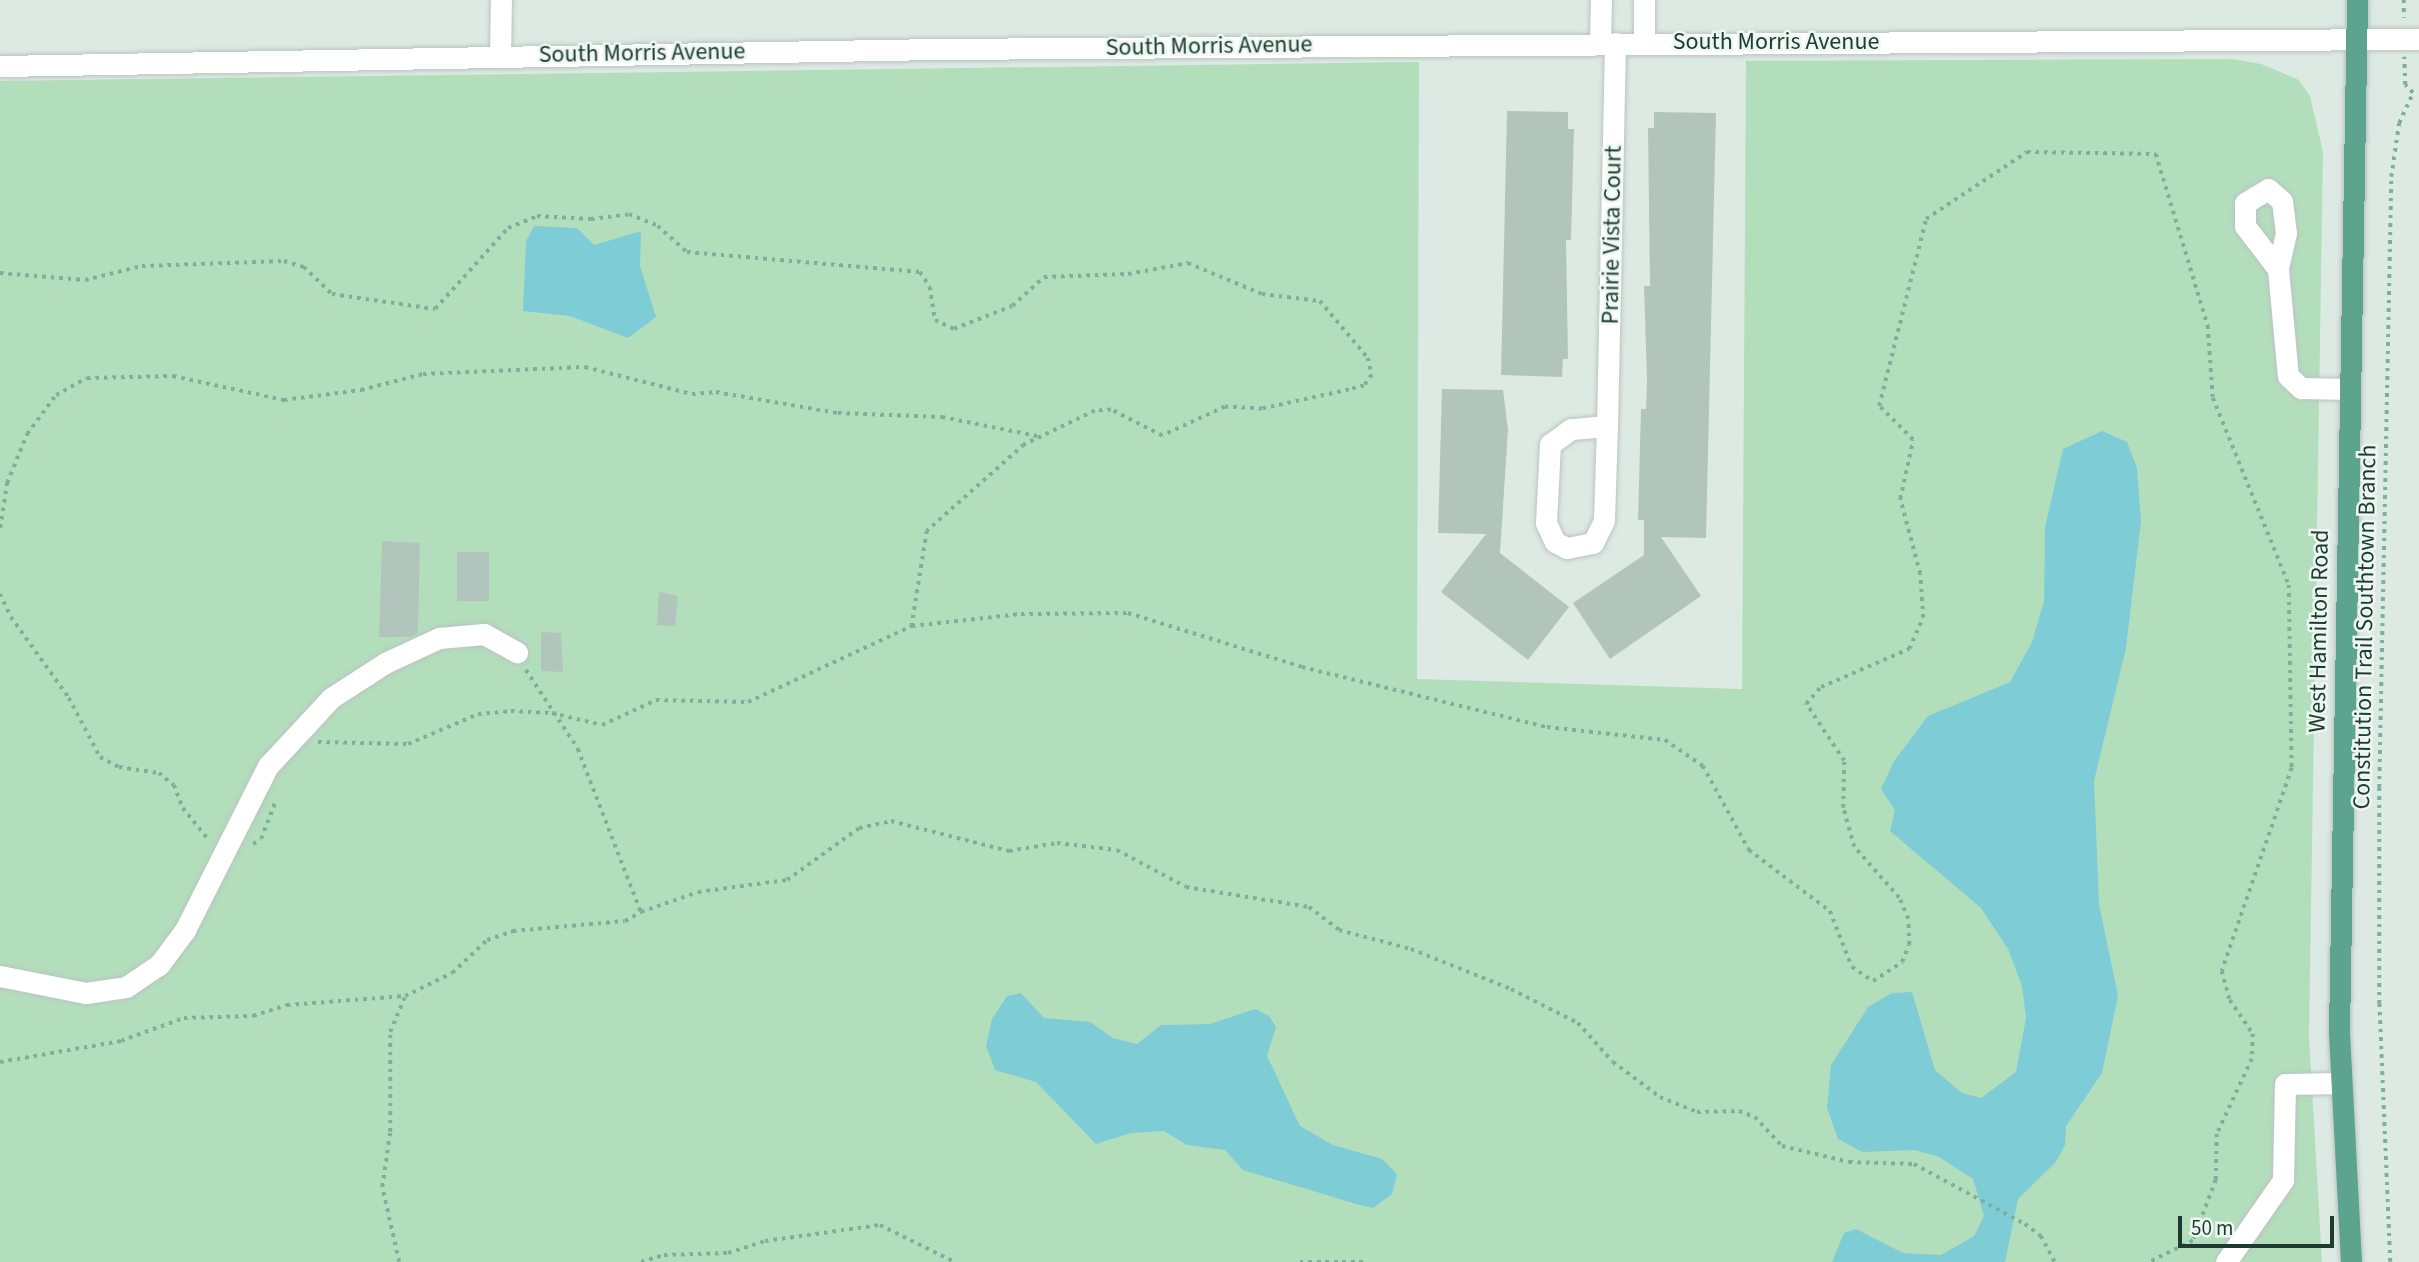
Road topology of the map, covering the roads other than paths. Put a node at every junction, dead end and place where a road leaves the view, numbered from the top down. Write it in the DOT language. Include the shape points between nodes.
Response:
graph roads {
  1 [pos="501,0"];
  2 [pos="1601,0"];
  3 [pos="1644,0"];
  4 [pos="2357,0"];
  5 [pos="2357,38"];
  6 [pos="2412,39"];
  7 [pos="1608,43"];
  8 [pos="1644,43"];
  9 [pos="500,55"];
  10 [pos="0,66"];
  11 [pos="2278,269"];
  12 [pos="2350,389"];
  13 [pos="1607,426"];
  14 [pos="517,652"];
  15 [pos="0,976"];
  16 [pos="2341,1083"];
  17 [pos="2226,1262"];
  18 [pos="2351,1262"];
  1 -- 9 [label="street"];
  2 -- 7 [label="street, Prairie Vista Court"];
  3 -- 8 [label="street"];
  4 -- 5 [label="main road, West Hamilton Road"];
  5 -- 6 [label="street, South Morris Avenue"];
  5 -- 8 [label="street, South Morris Avenue"];
  5 -- 12 [label="main road, West Hamilton Road"];
  7 -- 8 [label="street, South Morris Avenue"];
  7 -- 9 [label="street, South Morris Avenue"];
  7 -- 13 [label="street, Prairie Vista Court"];
  9 -- 10 [label="street, South Morris Avenue"];
  11 -- 12 [label="street" via="2288,376 2301,388"];
  12 -- 16 [label="main road, West Hamilton Road"];
  13 -- 13 [label="street, Prairie Vista Court" via="1600,534 1581,549 1567,548 1555,542 1546,523 1550,444 1571,429"];
  14 -- 15 [label="street" via="484,634 439,638 385,663 331,698 268,766 185,930 159,965 126,987 86,993"];
  16 -- 17 [label="street" via="2285,1084 2283,1180"];
  16 -- 18 [label="main road, West Hamilton Road"];
}
